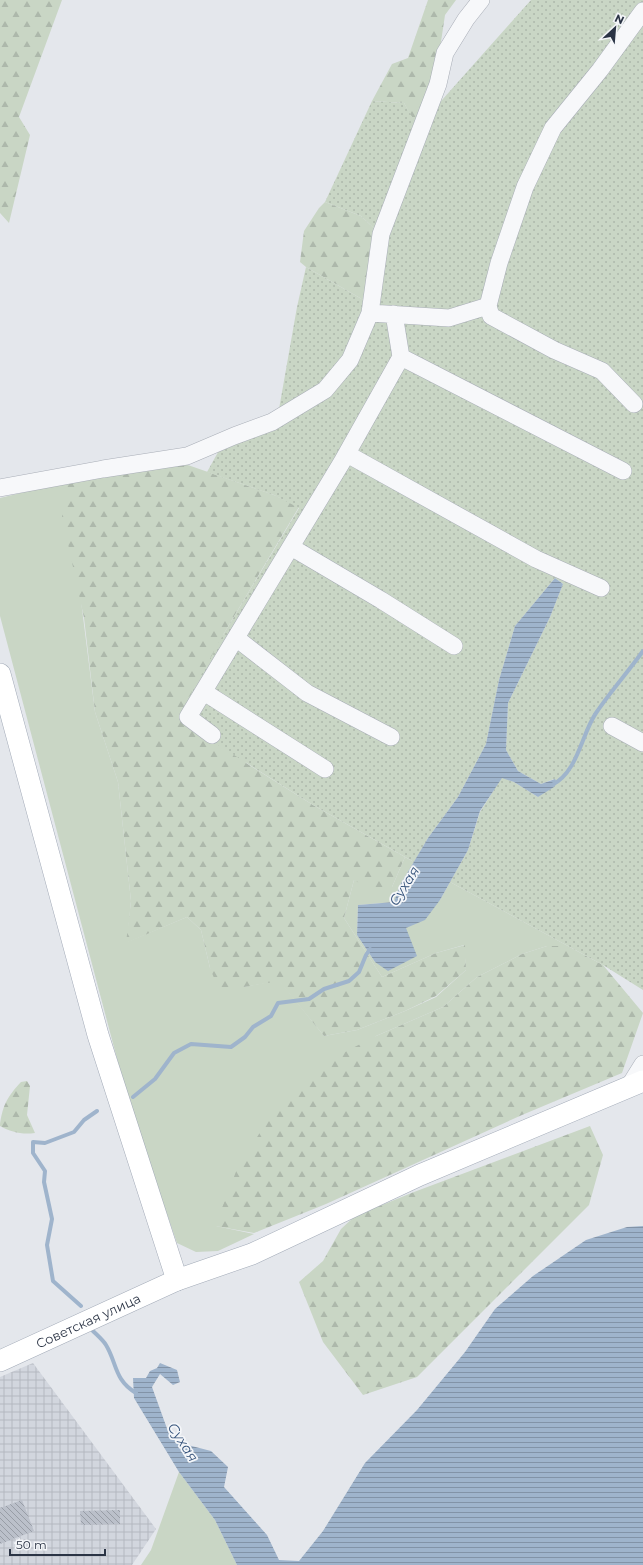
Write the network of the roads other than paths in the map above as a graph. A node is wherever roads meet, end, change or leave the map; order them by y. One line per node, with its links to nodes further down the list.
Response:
1 (481, 0): 4 (street)
2 (643, 11): 3 (street)
3 (488, 306): 5 (street); 7 (street)
4 (370, 313): 5 (street); 10 (street)
5 (394, 314): 6 (street)
6 (401, 357): 8 (street); 9 (street)
7 (634, 404)
8 (347, 454): 11 (street); 12 (street)
9 (623, 471)
10 (0, 488)
11 (291, 547): 13 (street); 14 (street)
12 (601, 588)
13 (236, 638): 16 (street); 19 (street)
14 (454, 646)
15 (0, 674): 24 (main road)
16 (204, 692): 18 (street); 21 (street)
17 (612, 726): 20 (street)
18 (212, 735)
19 (391, 737)
20 (643, 743)
21 (325, 769)
22 (643, 1064): 23 (street)
23 (636, 1085): 24 (main road, Советская улица)
24 (177, 1280): 25 (main road, Советская улица)
25 (0, 1361)

